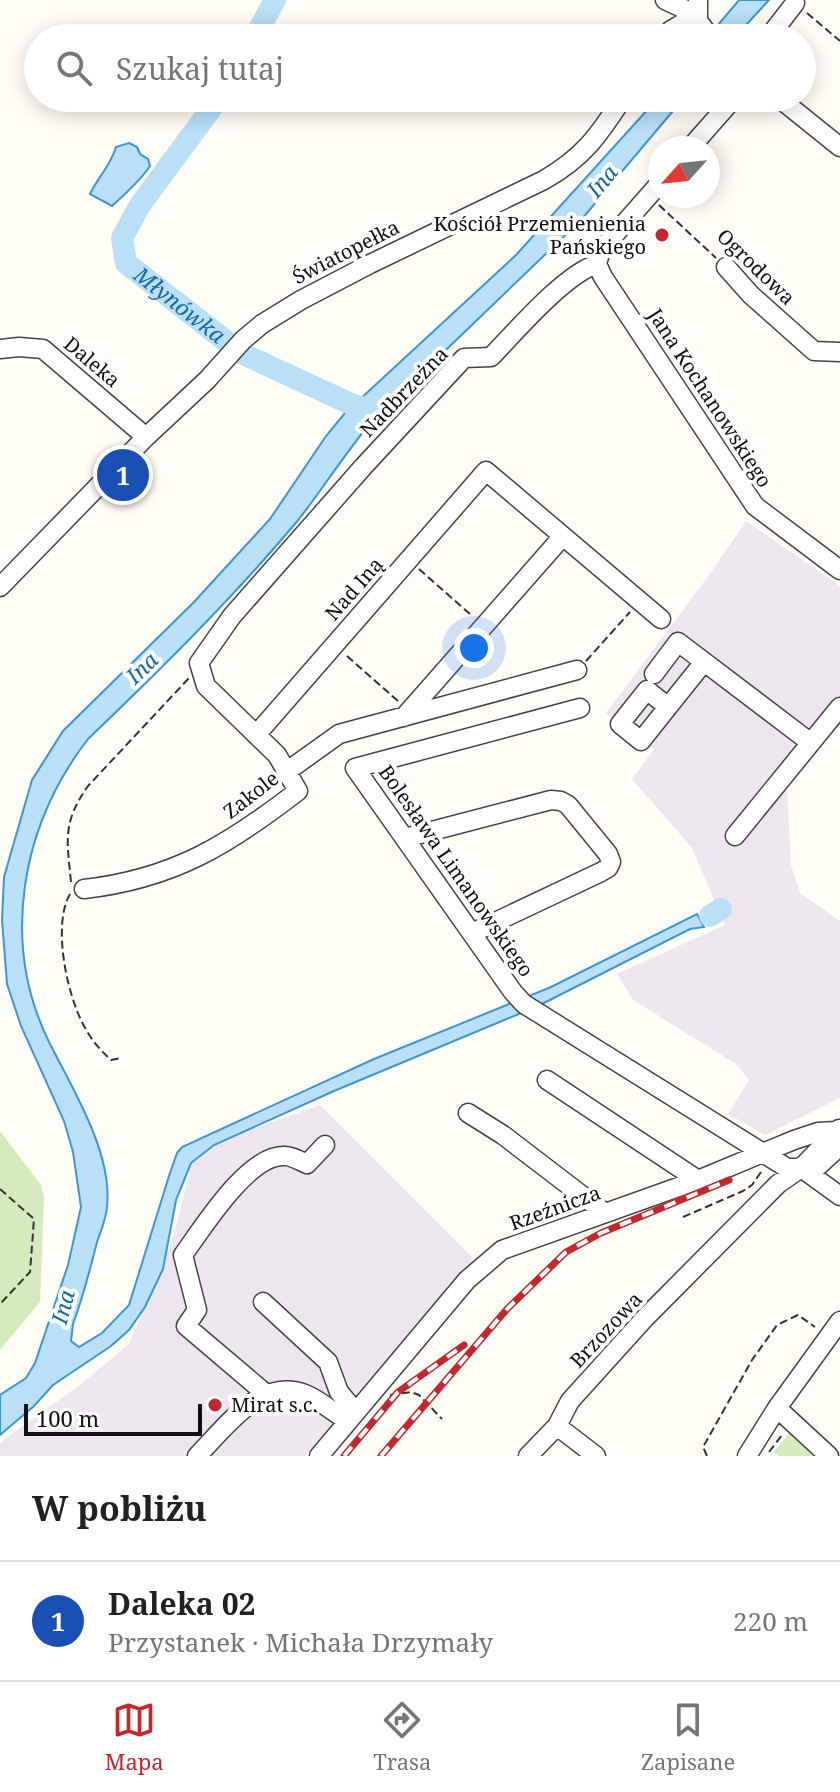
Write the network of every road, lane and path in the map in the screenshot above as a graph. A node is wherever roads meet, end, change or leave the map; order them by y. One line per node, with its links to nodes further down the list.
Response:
1 (665, 0): 3 (street)
2 (795, 3): 4 (street); 5 (path)
3 (702, 21)
4 (779, 24)
5 (840, 41)
6 (613, 112): 17 (street, Światopełka)
7 (722, 112): 9 (street)
8 (796, 112): 10 (street)
9 (701, 136)
10 (840, 147)
11 (648, 197): 13 (street, Nadbrzeżna)
12 (671, 208): 14 (path, Ogrodowa)
13 (597, 264): 20 (street, Jana Kochanowskiego); 27 (street, Nadbrzeżna)
14 (726, 267): 16 (street, Ogrodowa)
15 (0, 349): 17 (street, Daleka)
16 (840, 352)
17 (146, 437): 21 (street, Światopełka)
18 (563, 536): 19 (street, Nad Iną); 22 (street); 24 (street)
19 (408, 560): 24 (path); 25 (street, Nad Iną)
20 (840, 570)
21 (0, 587)
22 (639, 601): 23 (street); 28 (path)
23 (661, 619)
24 (484, 626): 33 (street)
25 (335, 645): 33 (path); 34 (street, Nad Iną)
26 (704, 662): 29 (street); 30 (street); 35 (street)
27 (199, 663): 34 (street, Zakole); 39 (path)
28 (577, 670): 33 (street)
29 (654, 674)
30 (668, 707)
31 (840, 707): 35 (street)
32 (580, 708): 38 (street, Bolesława Limanowskiego)
33 (406, 714): 36 (street)
34 (256, 735): 36 (street, Zakole)
35 (811, 743): 37 (street)
36 (286, 772): 39 (street, Zakole)
37 (735, 836)
38 (405, 838): 40 (street, Bolesława Limanowskiego); 40 (street)
39 (78, 890): 41 (path)
40 (472, 933): 46 (street, Bolesława Limanowskiego)
41 (121, 1058)
42 (547, 1080): 48 (street)
43 (468, 1113): 51 (street)
44 (839, 1135): 46 (street, Rzeźnicza); 47 (street, Brzozowa)
45 (325, 1145): 58 (street)
46 (767, 1158): 47 (street, Bolesława Limanowskiego); 48 (street, Rzeźnicza); 52 (path)
47 (805, 1171): 50 (street, Bolesława Limanowskiego); 63 (street, Brzozowa)
48 (698, 1180): 51 (street, Rzeźnicza)
49 (0, 1189): 54 (path)
50 (840, 1196)
51 (605, 1213): 57 (street, Rzeźnicza)
52 (683, 1217)
53 (263, 1302): 60 (street)
54 (0, 1305)
55 (840, 1321): 59 (street)
56 (821, 1334): 68 (path)
57 (377, 1387): 60 (street, Rzeźnicza); 61 (path)
58 (265, 1393): 60 (street); 64 (street)
59 (777, 1408): 62 (street); 69 (street)
60 (352, 1417): 65 (street, Rzeźnicza)
61 (442, 1419)
62 (792, 1421): 70 (path); 71 (street)
63 (557, 1426): 66 (street, Brzozowa); 67 (street)
64 (197, 1456)
65 (319, 1456)
66 (528, 1456)
67 (596, 1456)
68 (707, 1456)
69 (747, 1456)
70 (765, 1456)
71 (829, 1456)

